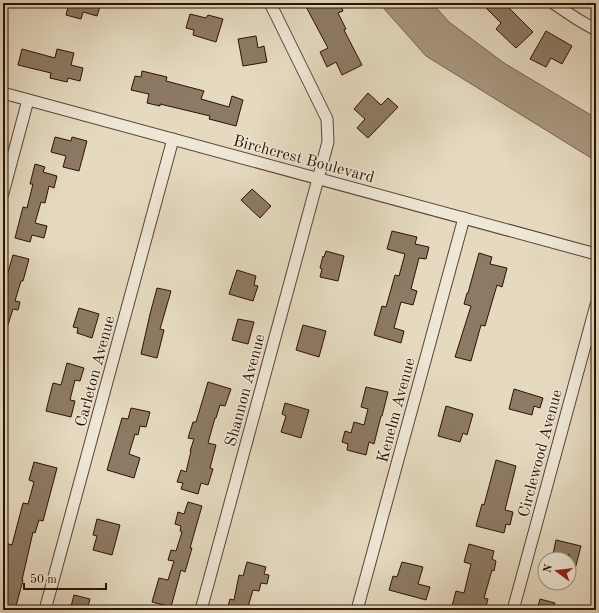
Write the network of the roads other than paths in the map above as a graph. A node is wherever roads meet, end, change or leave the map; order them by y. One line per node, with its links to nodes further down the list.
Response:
1 (552, 3): 3 (street)
2 (268, 4): 7 (street, Shannon Avenue)
3 (596, 30)
4 (3, 93): 5 (street, Birchcrest Boulevard)
5 (28, 100): 6 (street, Birchcrest Boulevard); 8 (street)
6 (174, 140): 7 (street, Birchcrest Boulevard); 12 (street, Carleton Avenue)
7 (319, 179): 9 (street, Birchcrest Boulevard); 13 (street, Shannon Avenue)
8 (3, 193)
9 (464, 218): 10 (street, Birchcrest Boulevard); 14 (street, Kenelm Avenue)
10 (596, 254)
11 (596, 305): 15 (street, Circlewood Avenue)
12 (45, 610)
13 (201, 610)
14 (357, 610)
15 (513, 610)

